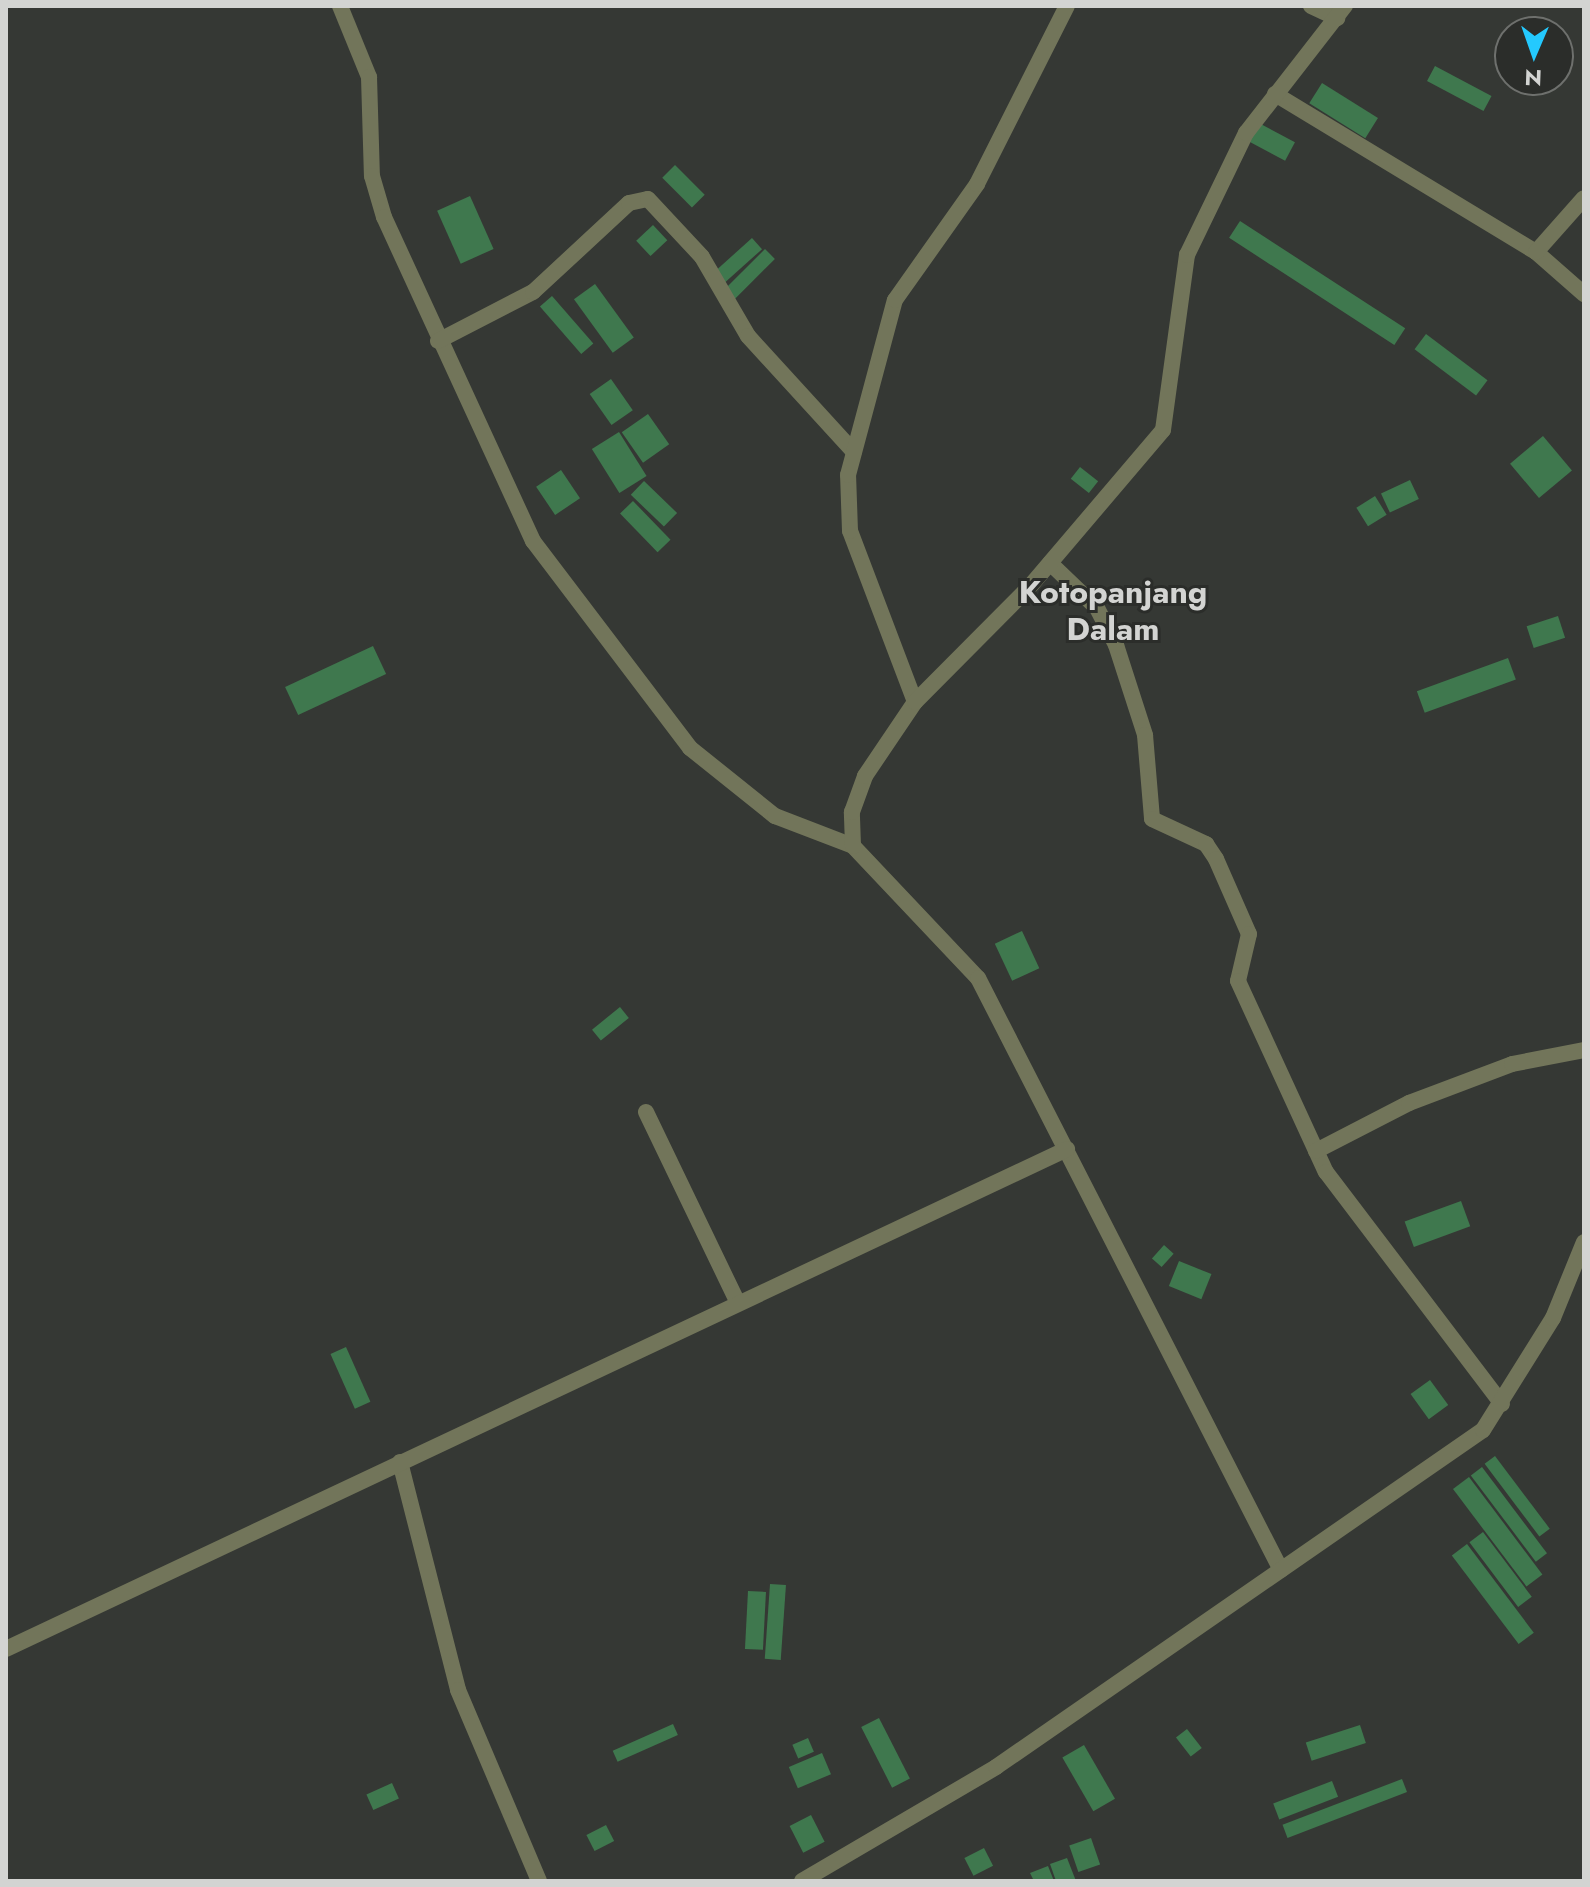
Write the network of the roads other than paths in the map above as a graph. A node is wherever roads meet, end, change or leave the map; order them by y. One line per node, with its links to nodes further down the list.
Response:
1 (340, 6): 9 (street)
2 (1067, 6): 10 (street)
3 (1311, 6): 4 (street)
4 (1341, 12): 5 (street)
5 (1275, 94): 7 (street); 11 (street)
6 (1584, 198): 7 (street)
7 (1536, 252): 8 (street)
8 (1584, 294)
9 (438, 341): 10 (street); 13 (street)
10 (854, 452): 12 (street)
11 (1050, 563): 12 (street); 17 (street)
12 (915, 702): 13 (street)
13 (853, 846): 16 (street)
14 (1584, 1050): 17 (street)
15 (646, 1112): 19 (street)
16 (1067, 1149): 19 (street); 22 (street)
17 (1316, 1151): 20 (street)
18 (1584, 1242): 20 (street)
19 (738, 1303): 21 (street)
20 (1502, 1404): 22 (street)
21 (400, 1462): 23 (street); 24 (street)
22 (1281, 1570): 25 (street)
23 (6, 1649)
24 (539, 1881)
25 (802, 1881)

